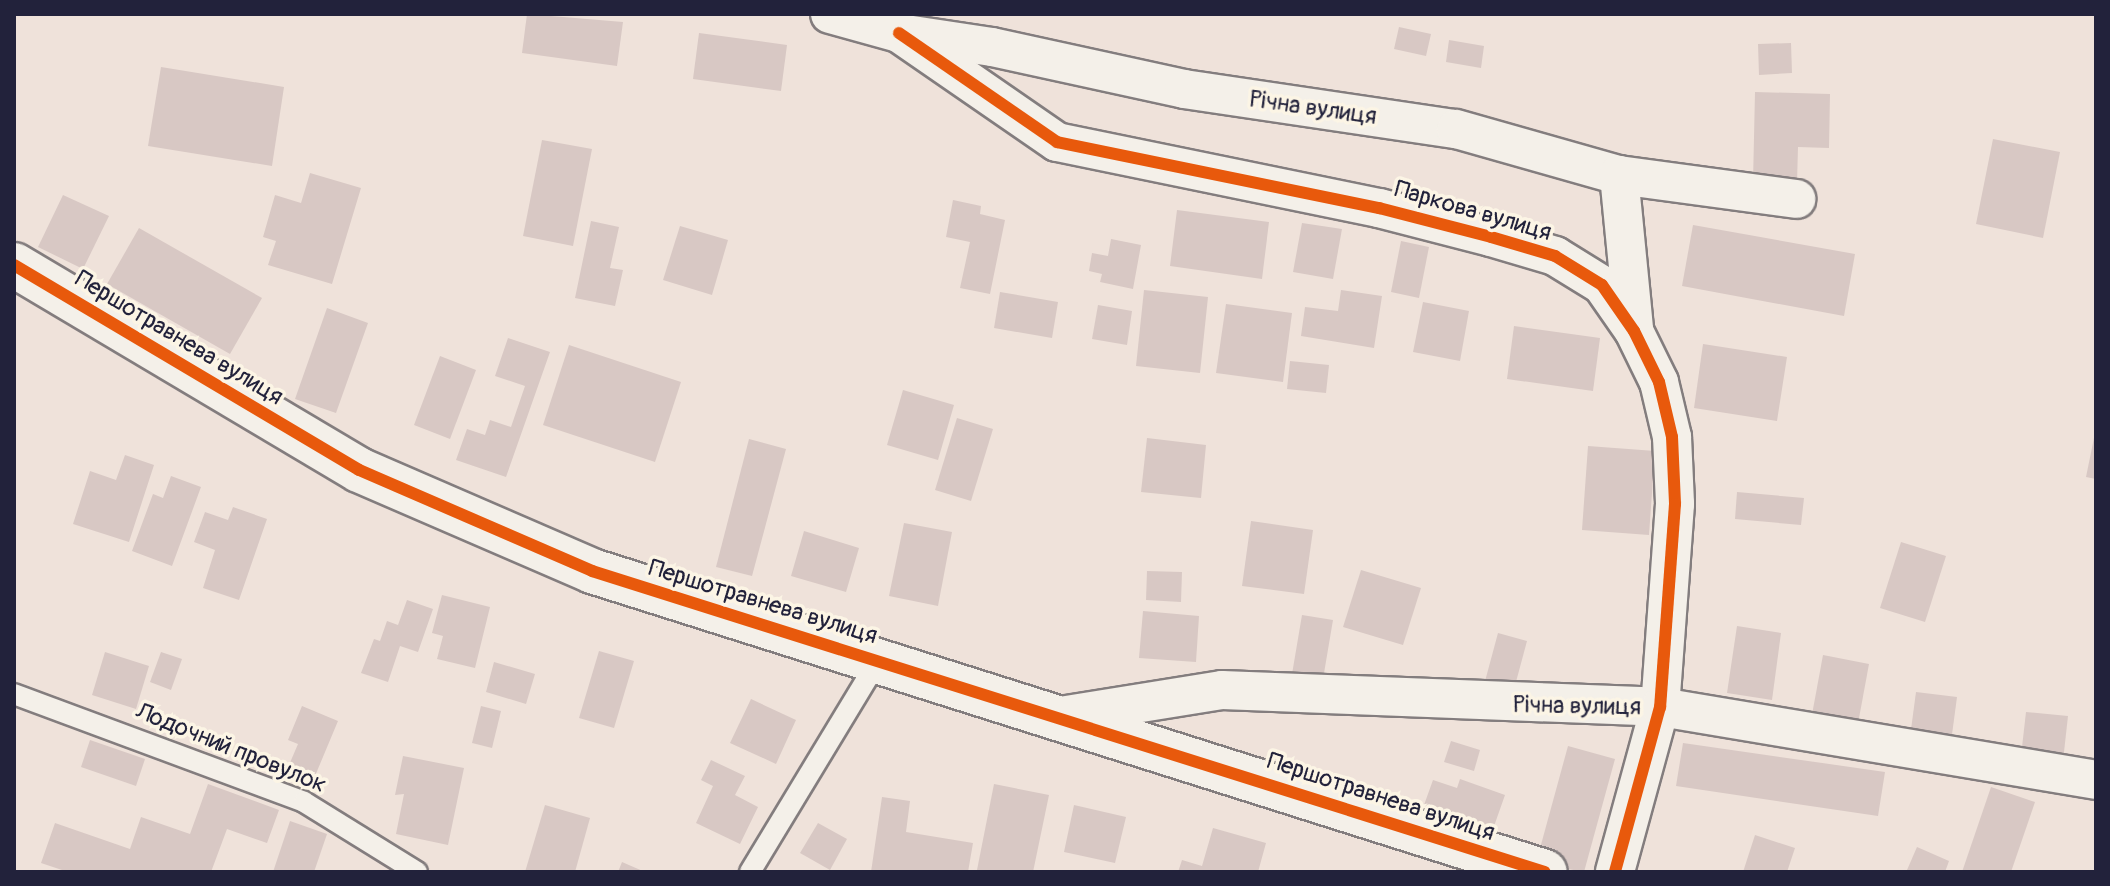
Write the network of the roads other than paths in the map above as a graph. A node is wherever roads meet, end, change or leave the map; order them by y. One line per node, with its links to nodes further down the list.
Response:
1 (830, 14): 2 (street, Річна вулиця)
2 (899, 33): 3 (street, Річна вулиця); 6 (street, Паркова вулиця)
3 (1619, 175): 4 (street, Річна вулиця); 6 (street)
4 (1796, 199)
5 (14, 265): 7 (street, Першотравнева вулиця)
6 (1634, 331): 9 (street, Паркова вулиця)
7 (878, 661): 10 (street, Першотравнева вулиця); 13 (lane)
8 (14, 694): 12 (lane, Лодочний провулок)
9 (1660, 707): 10 (street, Річна вулиця); 11 (street, Річна вулиця); 15 (street, Паркова вулиця)
10 (1054, 717): 14 (street, Першотравнева вулиця)
11 (2096, 780)
12 (417, 872)
13 (750, 872)
14 (1545, 872)
15 (1615, 872)

